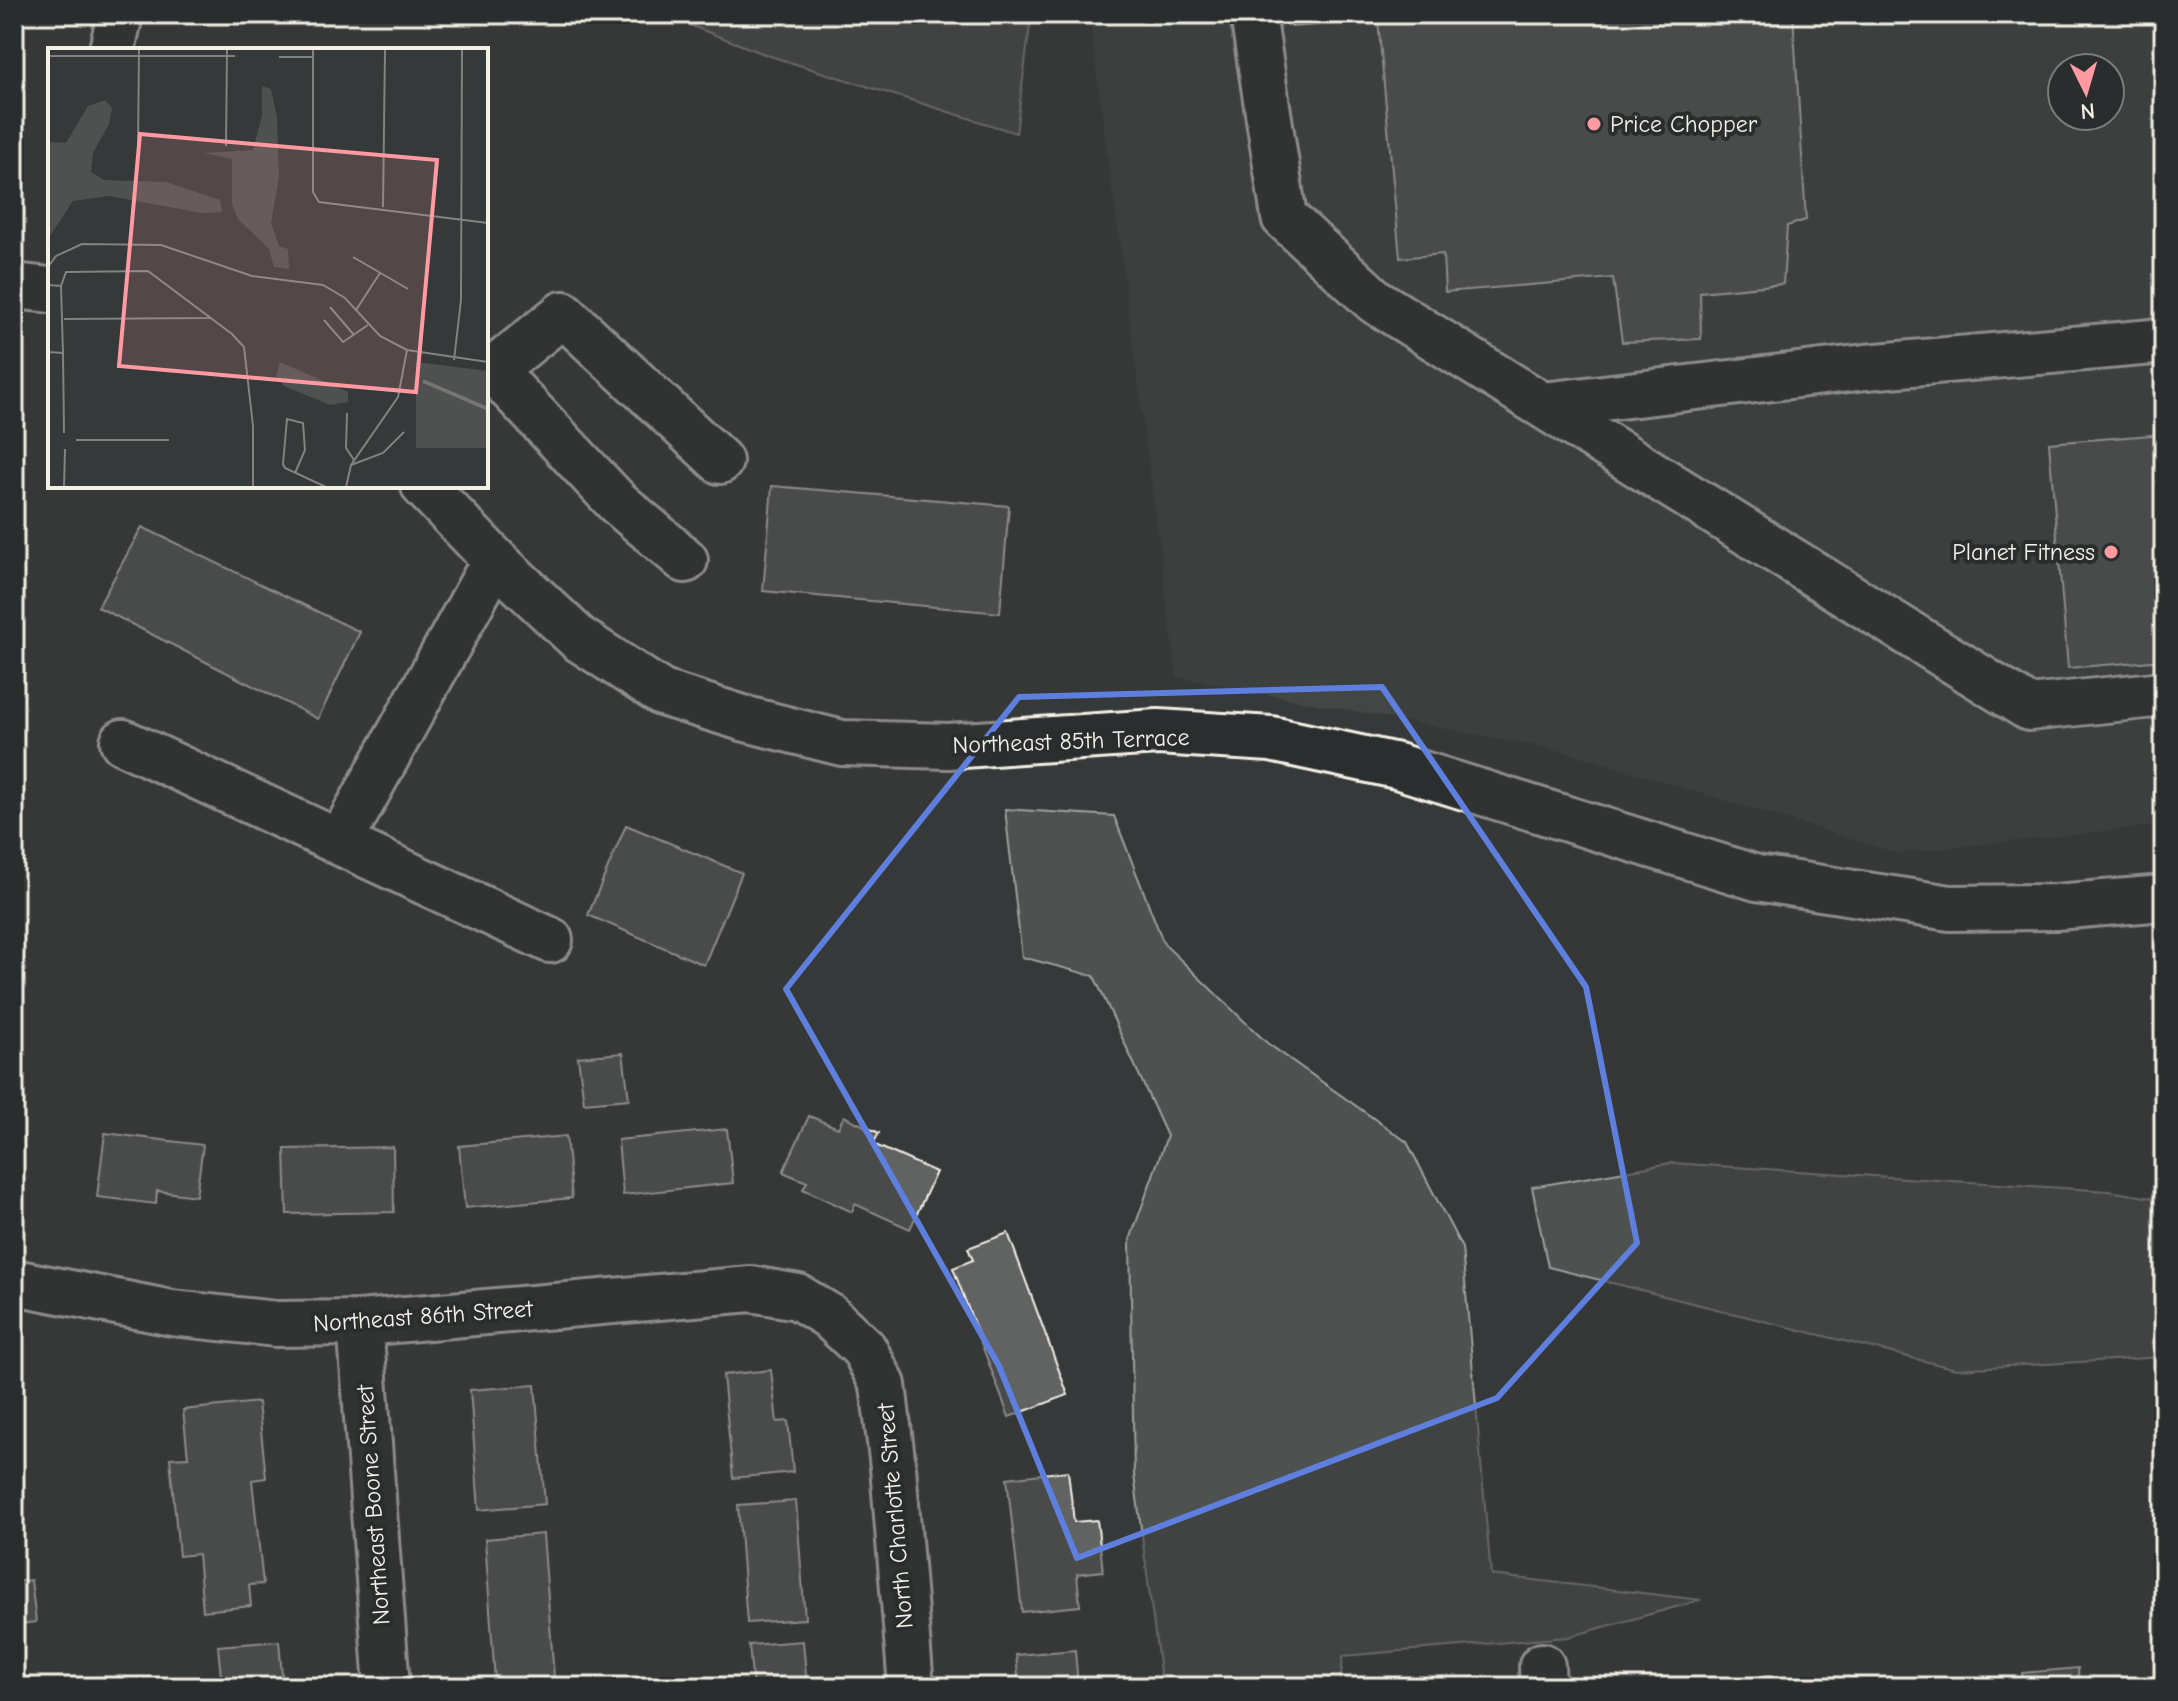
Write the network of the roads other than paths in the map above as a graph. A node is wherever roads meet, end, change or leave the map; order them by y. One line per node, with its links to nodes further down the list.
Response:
1 (120, 14): 3 (street)
2 (1253, 14): 8 (street)
3 (112, 48)
4 (14, 286): 5 (street)
5 (48, 290)
6 (2164, 341): 8 (street)
7 (490, 373): 9 (street); 12 (street)
8 (1543, 405): 13 (street)
9 (720, 461)
10 (426, 488): 11 (street, Northeast 85th Terrace)
11 (495, 560): 15 (street); 16 (street, Northeast 85th Terrace)
12 (685, 560)
13 (2164, 694)
14 (123, 742): 15 (street)
15 (340, 842): 17 (street)
16 (2164, 898)
17 (550, 940)
18 (14, 1282): 20 (street, Northeast 86th Street)
19 (829, 1316): 20 (street, Northeast 86th Street); 22 (street, North Charlotte Street)
20 (360, 1323): 21 (street, Northeast Boone Street)
21 (387, 1687)
22 (911, 1687)

